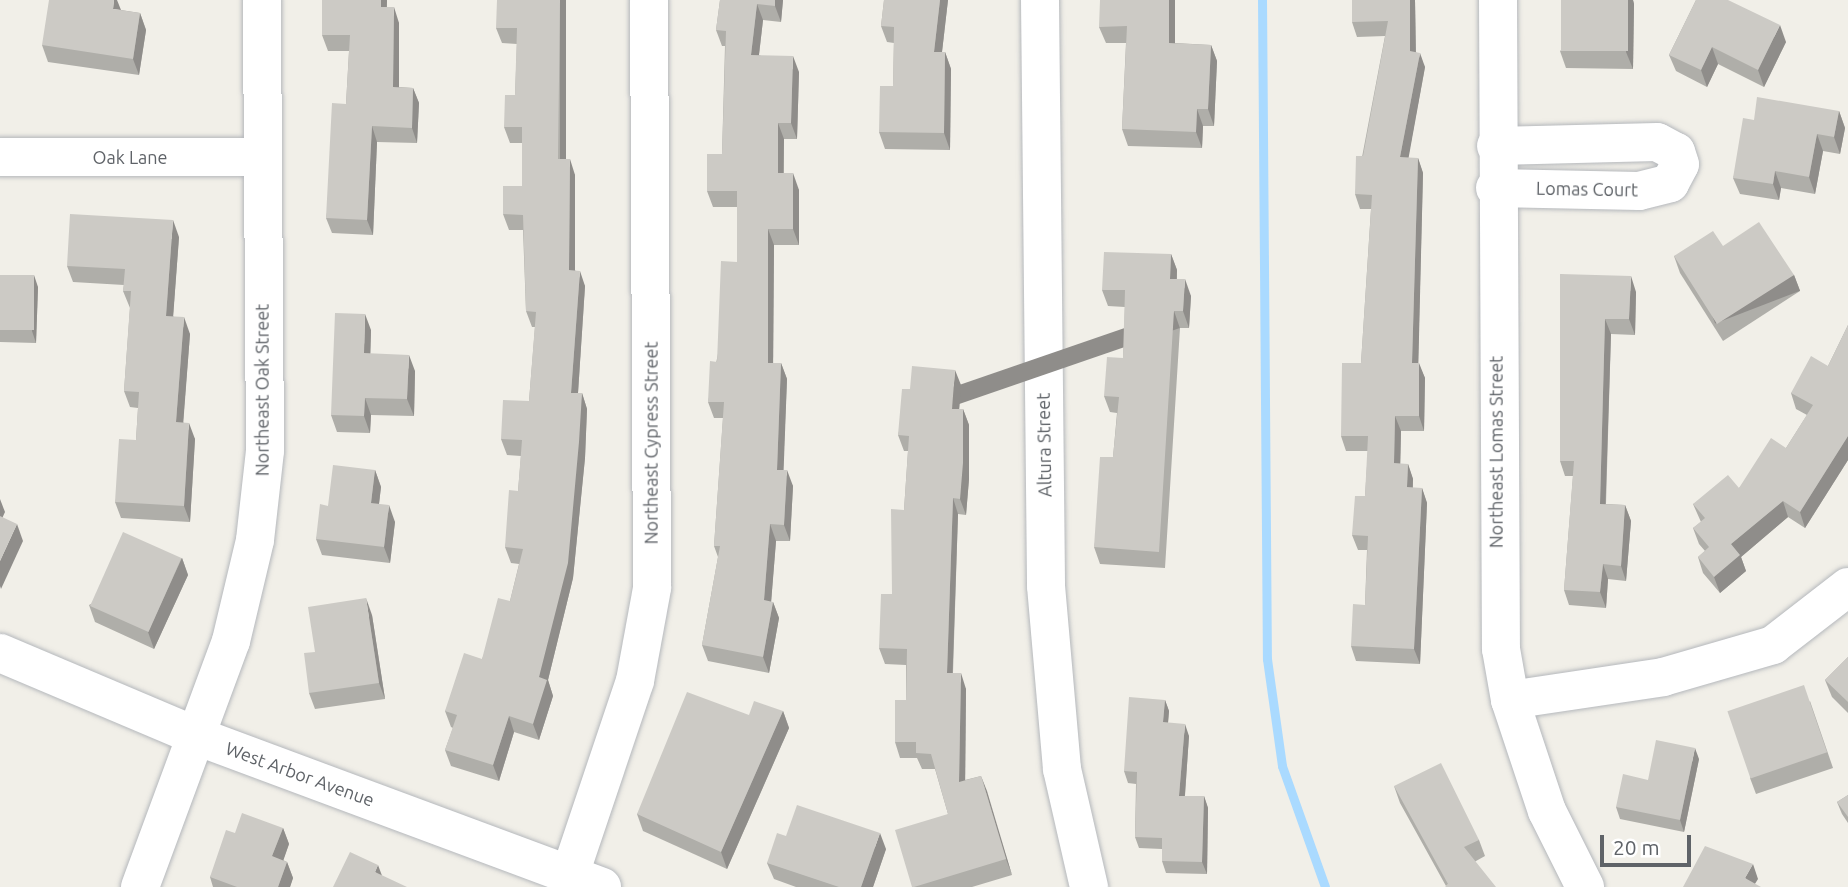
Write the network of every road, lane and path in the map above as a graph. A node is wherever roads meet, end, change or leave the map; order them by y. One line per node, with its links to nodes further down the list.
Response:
1 (262, 0): 7 (street, Northeast Oak Street)
2 (649, 0): 13 (street, Northeast Cypress Street)
3 (1040, 0): 15 (street, Altura Street)
4 (1498, 0): 5 (street, Northeast Lomas Street)
5 (1496, 146): 8 (street, Northeast Lomas Street); 8 (street, Lomas Court)
6 (0, 157): 7 (street, Oak Lane)
7 (260, 157): 12 (street, Northeast Oak Street)
8 (1495, 188): 11 (street, Northeast Lomas Street)
9 (1848, 587): 11 (street)
10 (0, 653): 12 (street, West Arbor Avenue)
11 (1510, 700): 16 (street, Northeast Lomas Street)
12 (199, 737): 13 (street, West Arbor Avenue); 14 (street, Northeast Oak Street)
13 (586, 881)
14 (140, 887)
15 (1089, 887)
16 (1586, 887)

